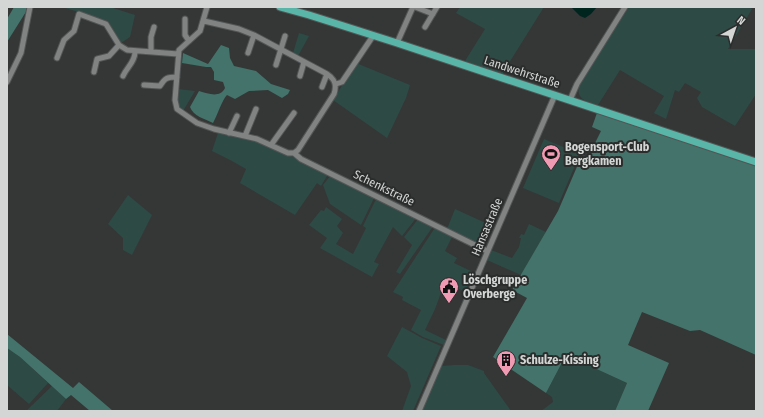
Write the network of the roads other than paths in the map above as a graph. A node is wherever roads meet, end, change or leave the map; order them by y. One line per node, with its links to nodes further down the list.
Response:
1 (30, 7): 31 (street)
2 (207, 7): 9 (street)
3 (280, 7): 14 (main road, Landwehrstraße)
4 (414, 7): 7 (street); 16 (street)
5 (437, 7): 7 (street)
6 (625, 7): 36 (street)
7 (432, 14): 11 (street)
8 (185, 19): 15 (street)
9 (204, 21): 12 (street); 15 (street)
10 (154, 27): 20 (street)
11 (424, 27)
12 (254, 34): 18 (street); 21 (street)
13 (285, 36): 18 (street)
14 (373, 36): 16 (main road, Landwehrstraße); 32 (street)
15 (189, 41): 22 (street)
16 (397, 43): 35 (main road, Landwehrstraße)
17 (119, 45): 19 (street); 23 (street); 26 (street)
18 (281, 49): 24 (street); 25 (street)
19 (135, 52): 20 (street); 28 (street)
20 (151, 52): 22 (street)
21 (248, 53)
22 (178, 54): 30 (street)
23 (57, 58)
24 (304, 62): 27 (street); 29 (street)
25 (276, 65)
26 (94, 72)
27 (327, 74): 32 (street); 34 (street)
28 (123, 76)
29 (300, 76)
30 (177, 77): 33 (street); 40 (street, Schenkstraße)
31 (7, 82)
32 (336, 84): 43 (street)
33 (144, 85)
34 (322, 87)
35 (555, 95): 36 (main road, Landwehrstraße); 45 (street, Hansastraße)
36 (570, 100): 44 (main road, Landwehrstraße)
37 (256, 109): 41 (street)
38 (294, 113): 42 (street)
39 (236, 116): 40 (street)
40 (229, 133): 41 (street, Schenkstraße)
41 (245, 136): 42 (street, Schenkstraße)
42 (272, 145): 43 (street, Schenkstraße)
43 (294, 153): 45 (street, Schenkstraße)
44 (756, 162)
45 (487, 251): 46 (street, Hansastraße)
46 (419, 411)

